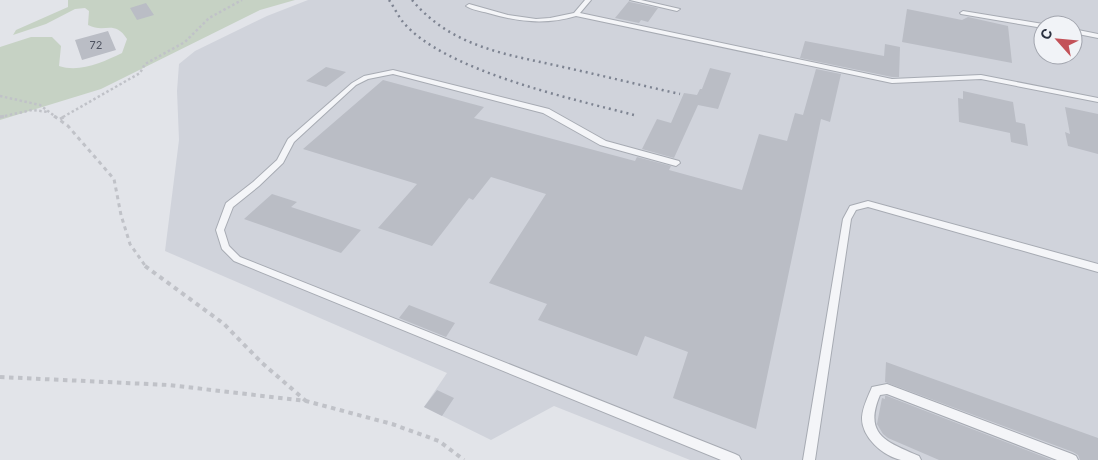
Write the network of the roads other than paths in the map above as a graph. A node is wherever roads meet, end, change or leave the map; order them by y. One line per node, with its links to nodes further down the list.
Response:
1 (588, 0): 6 (lane)
2 (633, 0): 4 (lane)
3 (469, 6): 6 (lane)
4 (677, 9)
5 (963, 13): 7 (lane)
6 (576, 14): 10 (lane)
7 (1033, 24)
8 (1083, 33): 9 (lane)
9 (1098, 36)
10 (1098, 100)
11 (676, 163): 13 (lane)
12 (1098, 268): 14 (lane)
13 (735, 460)
14 (809, 460)
15 (915, 460): 16 (lane)
16 (1072, 460)

